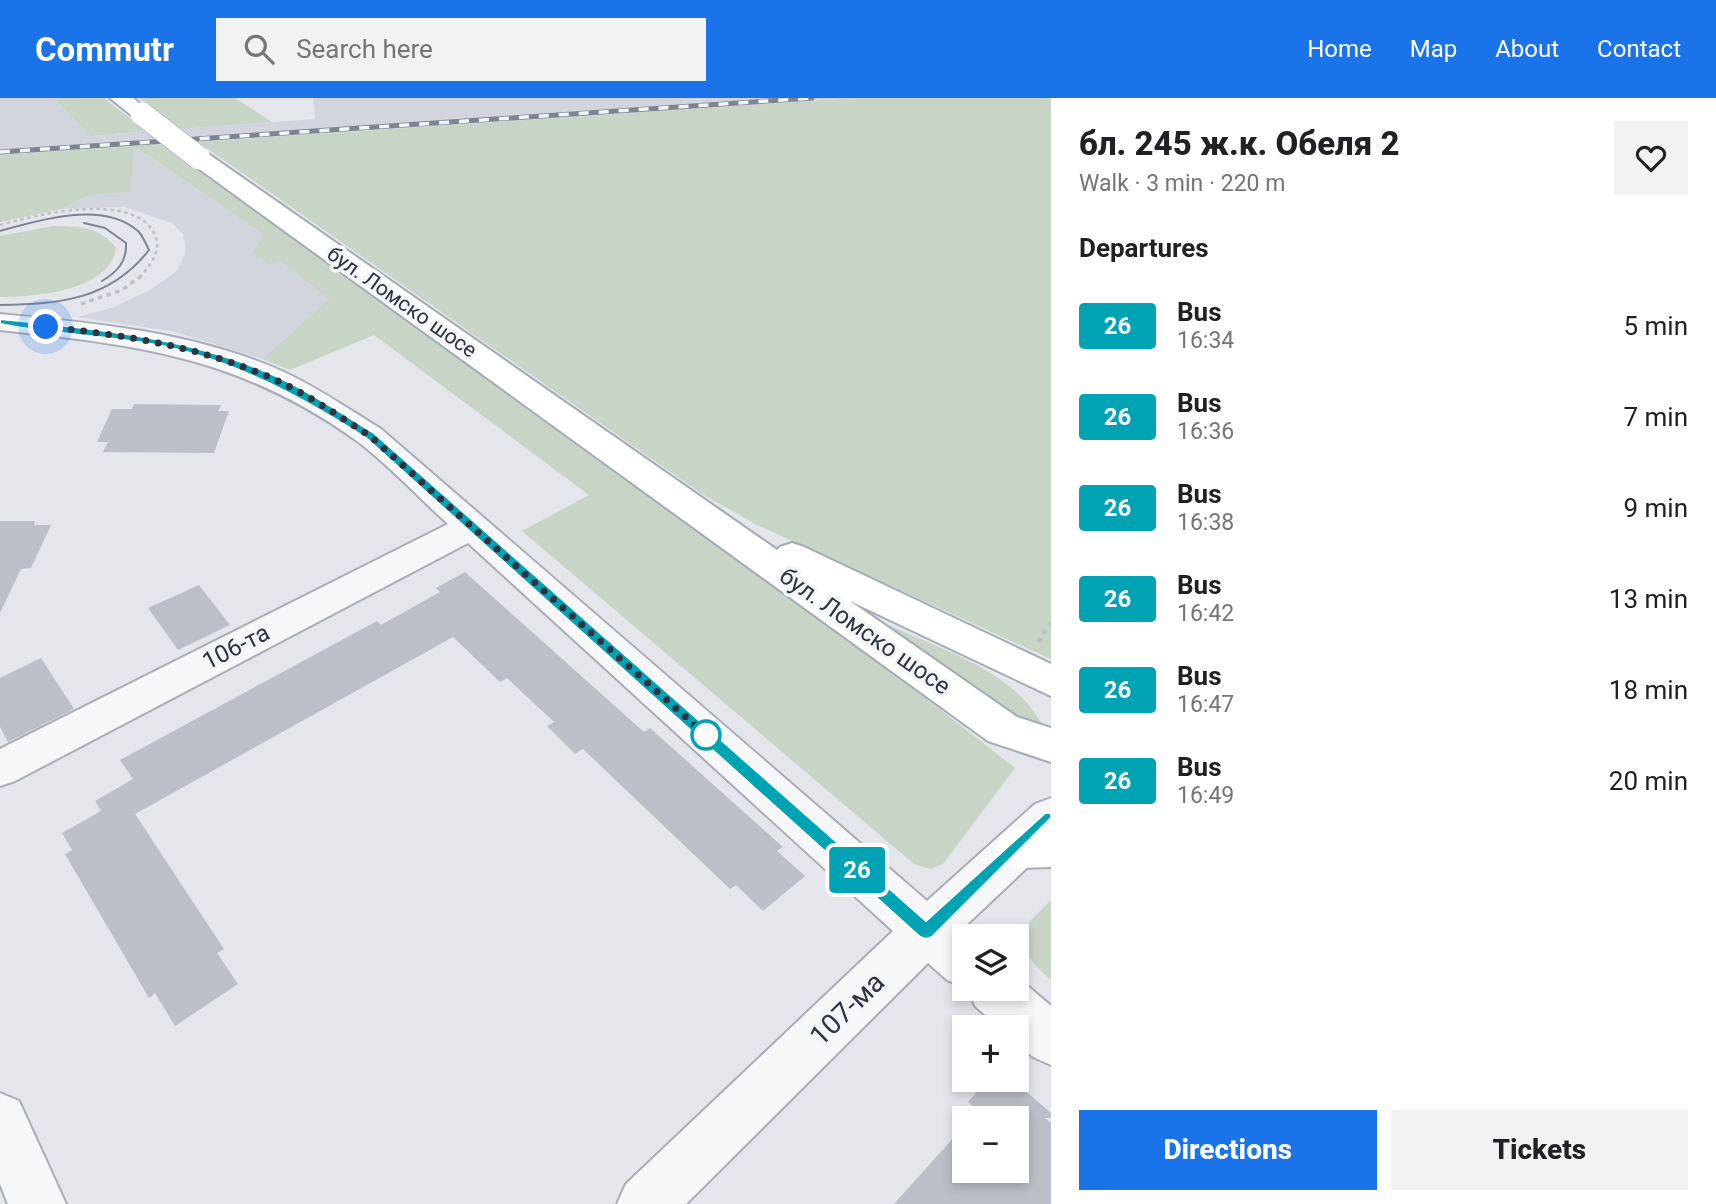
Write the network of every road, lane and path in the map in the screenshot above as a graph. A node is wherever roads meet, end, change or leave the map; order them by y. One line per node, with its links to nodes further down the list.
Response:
1 (120, 98): 5 (main road, бул. Ломско шосе, bridge)
2 (0, 225): 3 (path)
3 (75, 306)
4 (0, 322): 6 (street)
5 (686, 504): 7 (main road, бул. Ломско шосе); 8 (main road, бул. Ломско шосе)
6 (472, 526): 9 (street, 106-та); 12 (street)
7 (1051, 681)
8 (1051, 745)
9 (0, 769)
10 (1051, 817): 11 (street, 107-ма)
11 (1035, 847): 12 (street, 107-ма)
12 (926, 932): 13 (street); 18 (street, 107-ма)
13 (952, 954)
14 (1007, 1001): 15 (street)
15 (1051, 1039)
16 (0, 1120): 17 (street)
17 (37, 1204)
18 (646, 1204)

